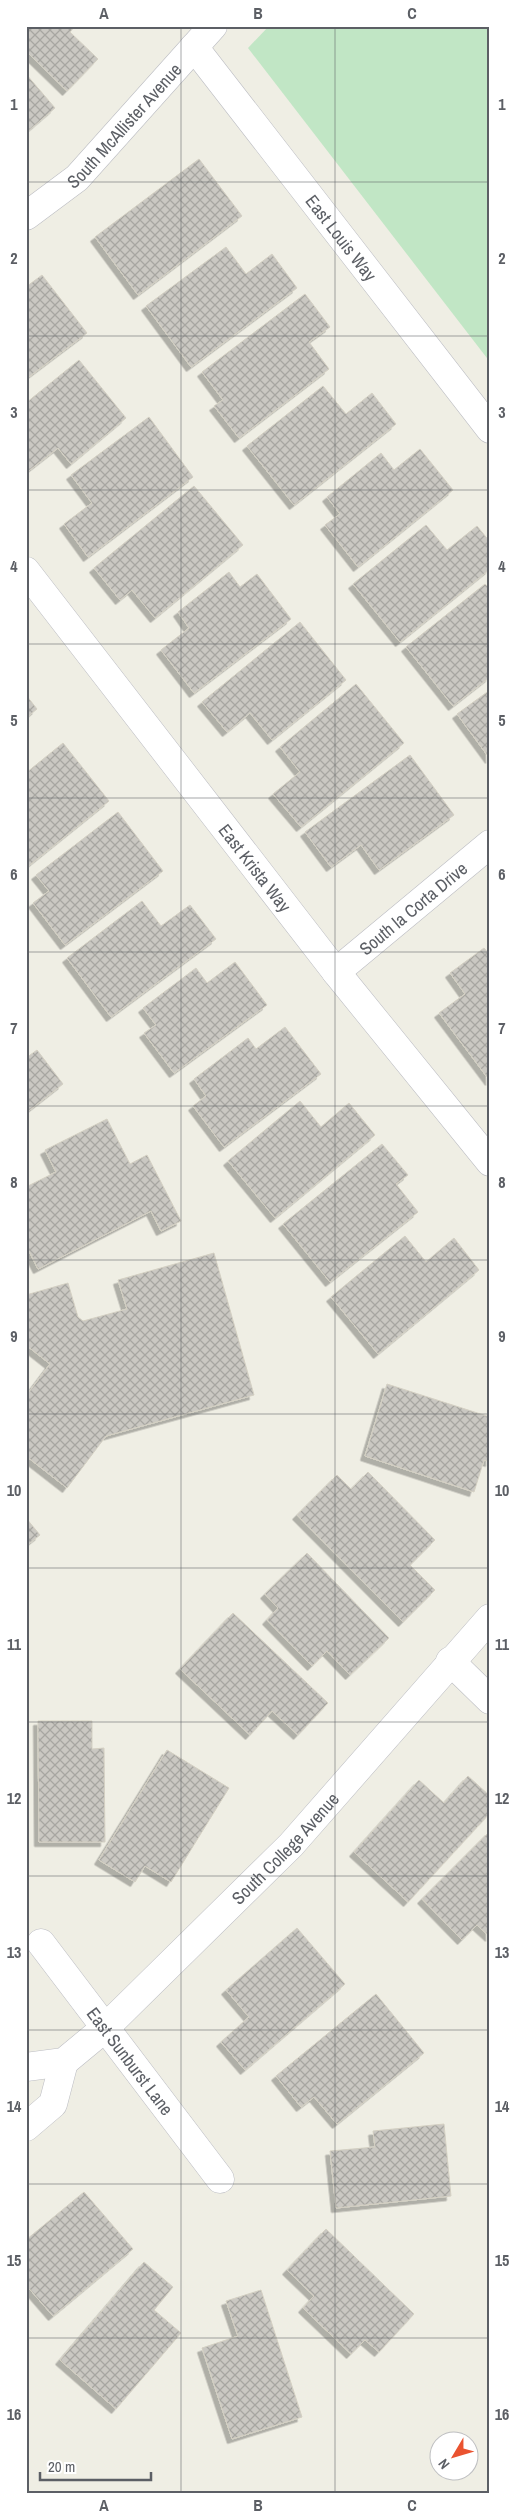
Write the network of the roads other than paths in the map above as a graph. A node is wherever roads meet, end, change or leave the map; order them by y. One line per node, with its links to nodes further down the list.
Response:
1 (213, 26): 2 (street, South McAllister Avenue)
2 (194, 47): 3 (street, South McAllister Avenue); 4 (street, East Louis Way)
3 (26, 216)
4 (490, 429)
5 (26, 571): 7 (street, East Krista Way)
6 (490, 844): 7 (street, South la Corta Drive)
7 (336, 972): 8 (street, East Krista Way)
8 (490, 1162)
9 (490, 1618): 10 (street, South College Avenue)
10 (450, 1662): 11 (street); 13 (street, South College Avenue)
11 (490, 1700)
12 (41, 1943): 13 (street, East Sunburst Lane)
13 (105, 2028): 14 (street, South College Avenue); 17 (street, East Sunburst Lane)
14 (64, 2062): 15 (street); 16 (street)
15 (26, 2067)
16 (26, 2127)
17 (220, 2179)

